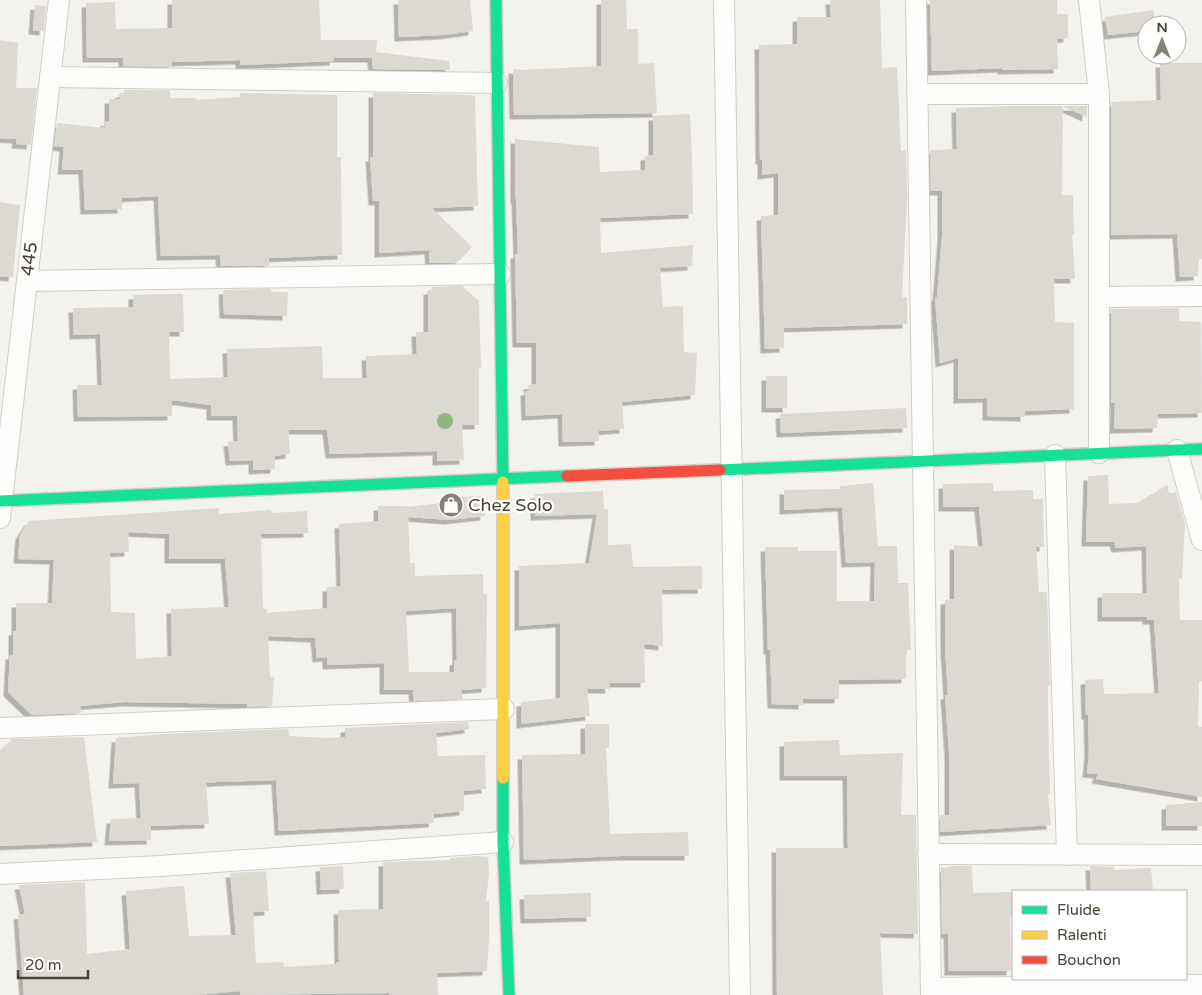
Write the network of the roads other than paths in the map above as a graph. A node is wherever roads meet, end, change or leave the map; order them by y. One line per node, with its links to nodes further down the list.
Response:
1 (59, 0): 6 (street, 445)
2 (496, 0): 7 (street)
3 (724, 0): 19 (street)
4 (916, 0): 8 (street)
5 (1089, 0): 9 (street)
6 (50, 77): 7 (street); 11 (street, 445)
7 (497, 83): 10 (street)
8 (917, 94): 9 (street); 18 (street)
9 (1099, 94): 13 (street)
10 (500, 274): 11 (street); 20 (street)
11 (27, 281): 21 (street, 445)
12 (1202, 296): 13 (street)
13 (1099, 298): 16 (street)
14 (1202, 449): 15 (street)
15 (1177, 450): 16 (street); 22 (street)
16 (1099, 454): 17 (street)
17 (1055, 455): 18 (street); 27 (street)
18 (923, 461): 19 (street); 26 (street)
19 (732, 469): 20 (street); 33 (street)
20 (502, 479): 21 (street); 23 (street)
21 (1, 507)
22 (1202, 540)
23 (504, 709): 24 (street); 25 (street)
24 (0, 728)
25 (503, 842): 29 (street); 32 (street)
26 (928, 854): 27 (street); 31 (street)
27 (1067, 854): 28 (street)
28 (1202, 855)
29 (0, 874)
30 (1202, 985): 31 (street)
31 (931, 991)
32 (509, 995)
33 (740, 995)

